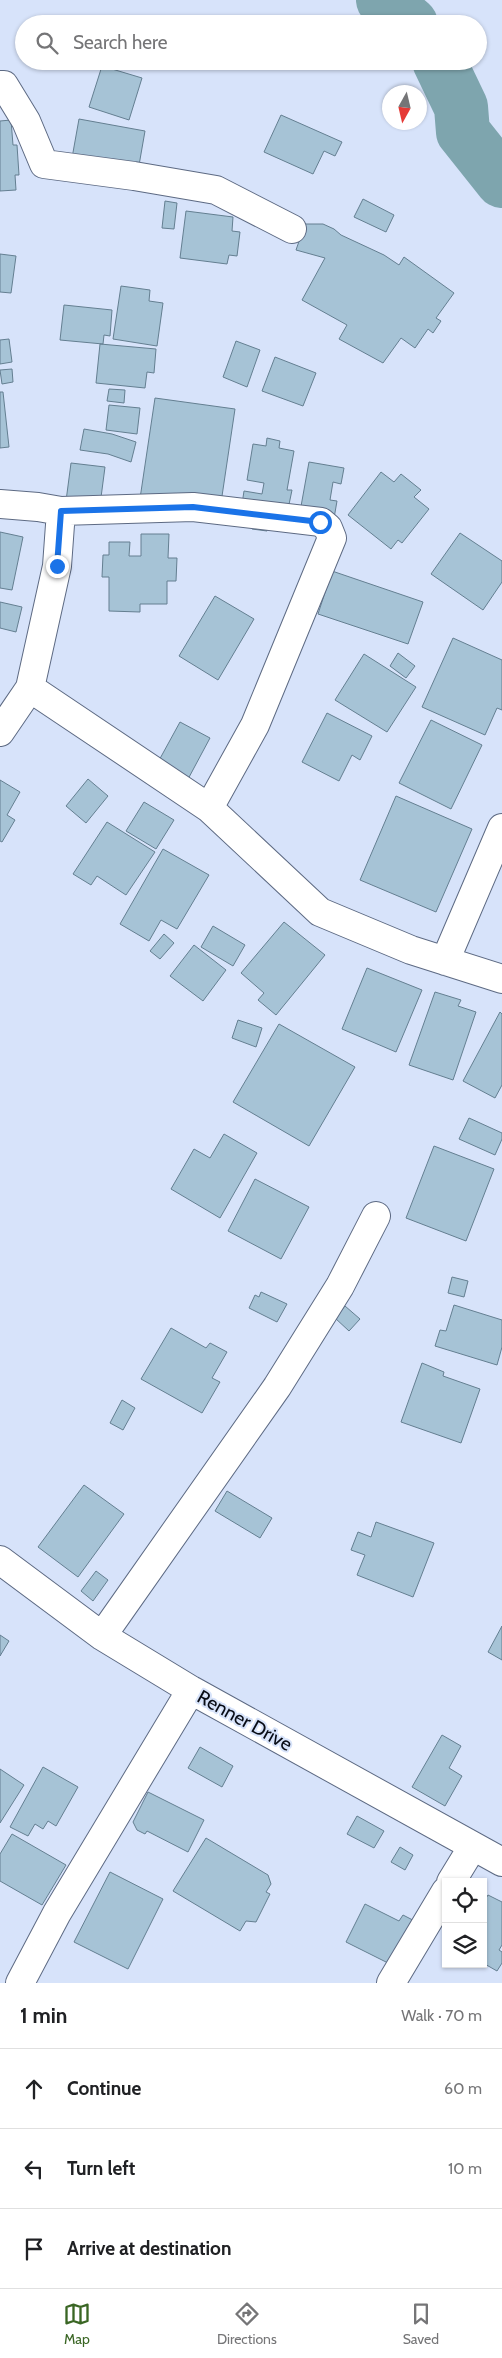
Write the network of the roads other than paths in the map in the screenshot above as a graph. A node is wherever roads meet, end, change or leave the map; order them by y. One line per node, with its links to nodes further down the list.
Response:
1 (0, 85): 2 (street)
2 (292, 228)
3 (0, 504): 4 (street)
4 (61, 511): 5 (street); 7 (street)
5 (30, 688): 6 (street); 7 (street)
6 (0, 732)
7 (209, 808): 9 (street)
8 (502, 828): 9 (street)
9 (445, 961): 10 (street)
10 (502, 978)
11 (376, 1216): 13 (street)
12 (0, 1560): 13 (street, Renner Drive)
13 (102, 1636): 14 (street, Renner Drive)
14 (191, 1690): 15 (street, Renner Drive); 19 (street)
15 (473, 1846): 16 (street, Renner Drive); 17 (street)
16 (502, 1862)
17 (453, 1878)
18 (442, 1898): 20 (street)
19 (20, 1983)
20 (391, 1983)

